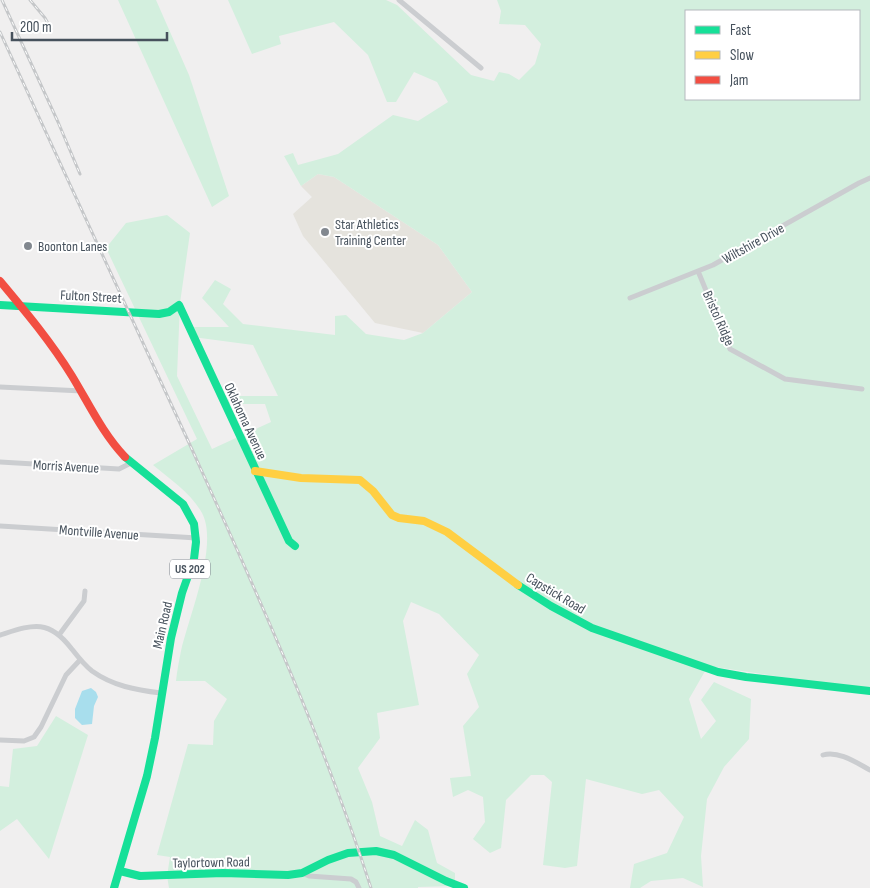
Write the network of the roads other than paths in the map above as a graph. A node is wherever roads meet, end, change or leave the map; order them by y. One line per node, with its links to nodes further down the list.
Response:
1 (399, 0): 2 (street)
2 (481, 68)
3 (870, 178): 4 (street, Wiltshire Drive)
4 (698, 271): 6 (street, Wiltshire Drive); 11 (street, Bristol Ridge)
5 (0, 281): 8 (street)
6 (630, 298)
7 (0, 305): 8 (street, Fulton Street)
8 (21, 306): 9 (street, Fulton Street); 12 (street)
9 (179, 306): 15 (street, Oklahoma Avenue)
10 (0, 388): 12 (street)
11 (862, 389)
12 (82, 392): 14 (street)
13 (0, 462): 14 (street, Morris Avenue)
14 (131, 463): 17 (street)
15 (255, 471): 18 (street, Oklahoma Avenue); 23 (street, Capstick Road)
16 (0, 526): 17 (street, Montville Avenue)
17 (197, 538): 24 (street, Main Road / US 202)
18 (294, 546)
19 (85, 591): 21 (street)
20 (0, 635): 21 (street)
21 (59, 635): 22 (street)
22 (80, 660): 24 (street); 25 (street)
23 (870, 692)
24 (161, 694): 28 (street, Main Road / US 202)
25 (0, 740)
26 (823, 755): 27 (street)
27 (870, 770)
28 (120, 871): 29 (street, Taylortown Road); 30 (street, Main Road / US 202)
29 (302, 873): 31 (street, Taylortown Road); 32 (street, Taylortown Road)
30 (114, 888)
31 (359, 888)
32 (464, 888)

